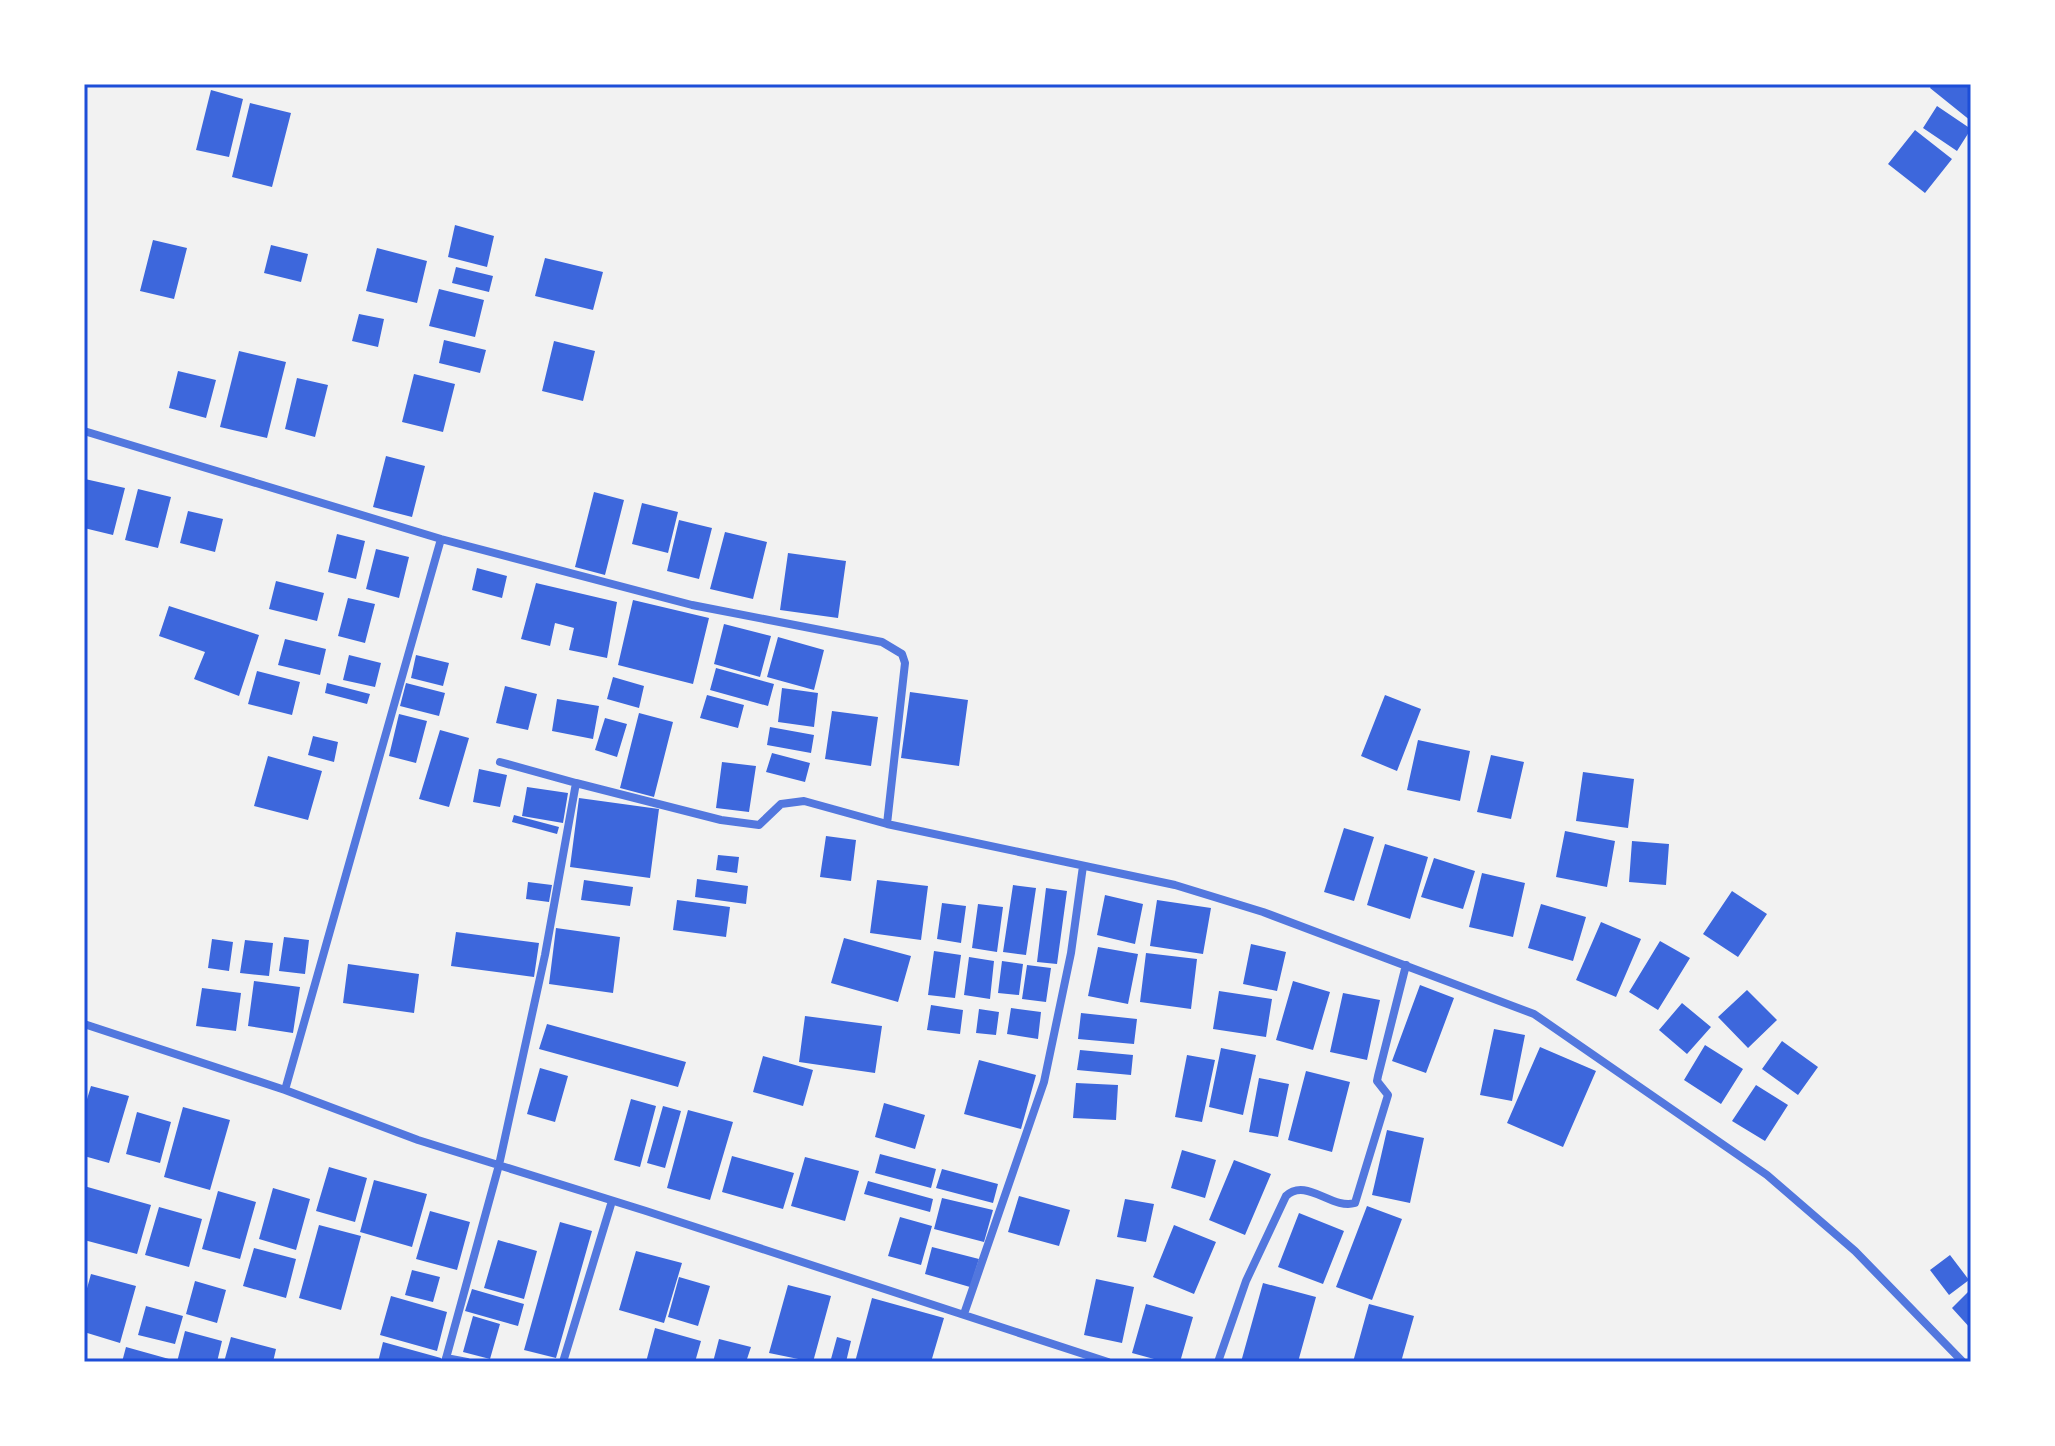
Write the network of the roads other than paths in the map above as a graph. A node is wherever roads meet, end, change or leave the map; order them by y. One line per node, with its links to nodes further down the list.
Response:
1 (84, 431): 2 (street)
2 (441, 539): 5 (street); 9 (street)
3 (500, 762): 4 (street)
4 (576, 783): 5 (street); 10 (street)
5 (887, 824): 6 (street)
6 (1083, 866): 7 (street); 12 (street)
7 (1406, 965): 17 (street); 18 (street)
8 (84, 1024): 9 (street)
9 (285, 1090): 10 (street)
10 (499, 1165): 11 (street); 13 (street)
11 (612, 1201): 12 (street); 15 (street)
12 (964, 1314): 16 (street)
13 (446, 1360): 14 (street)
14 (467, 1362)
15 (563, 1362)
16 (1108, 1362)
17 (1218, 1362)
18 (1963, 1362)

